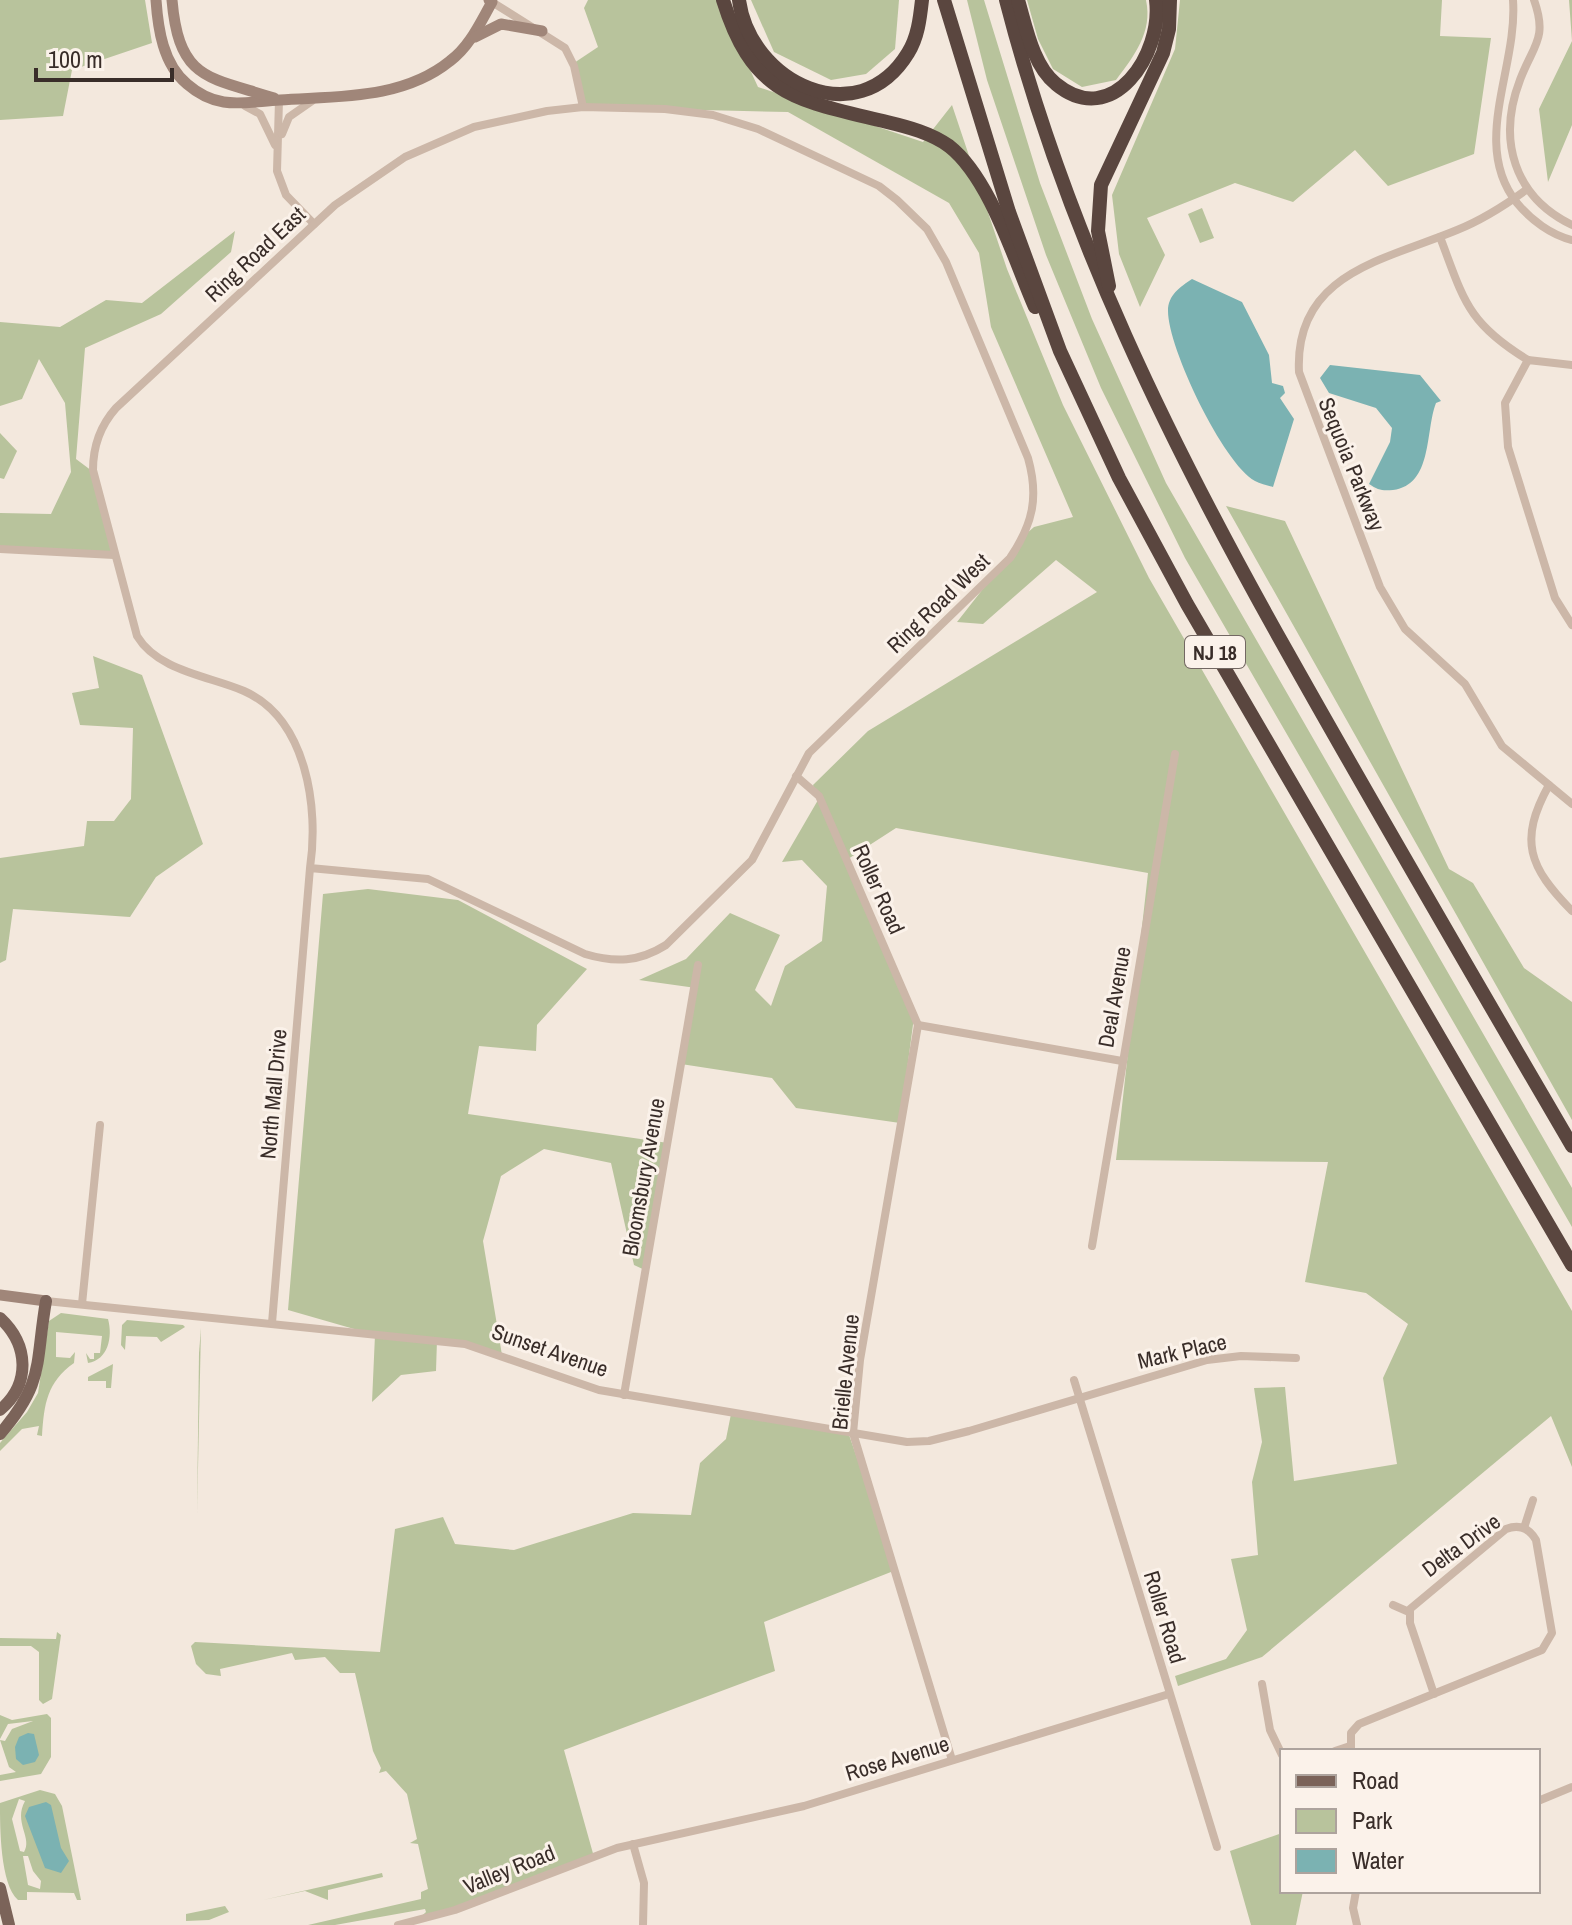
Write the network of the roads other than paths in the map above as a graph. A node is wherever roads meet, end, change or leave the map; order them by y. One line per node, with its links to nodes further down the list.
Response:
1 (156, 0): 18 (street)
2 (172, 0): 16 (street)
3 (723, 0): 28 (highway)
4 (739, 0): 5 (highway)
5 (922, 0)
6 (944, 0): 28 (highway, NJ 18)
7 (1006, 0): 27 (highway, NJ 18)
8 (1018, 0): 9 (highway)
9 (1156, 0)
10 (1170, 0): 27 (highway)
11 (1513, 0): 22 (street)
12 (1534, 0): 21 (street)
13 (491, 1): 14 (street); 15 (street)
14 (542, 31): 15 (street); 19 (street)
15 (472, 40): 17 (street)
16 (279, 100): 17 (street); 18 (street); 20 (street)
17 (312, 101): 20 (street)
18 (245, 106): 20 (street)
19 (583, 107): 23 (street, Ring Road East); 35 (street, Ring Road West)
20 (276, 150): 23 (street)
21 (1526, 190): 22 (street, Sequoia Parkway); 24 (street)
22 (1514, 199): 25 (street, Sequoia Parkway); 26 (street)
23 (314, 224): 32 (street, Ring Road East)
24 (1572, 225)
25 (1440, 237): 29 (street); 36 (street, Sequoia Parkway)
26 (1572, 240)
27 (1113, 310): 44 (highway, NJ 18)
28 (1060, 351): 46 (highway, NJ 18)
29 (1528, 360): 30 (street); 33 (street)
30 (1572, 365)
31 (0, 549): 32 (street)
32 (114, 555): 38 (street, Ring Road East)
33 (1572, 625)
34 (1175, 754): 42 (street, Deal Avenue)
35 (796, 776): 38 (street, Ring Road West); 41 (street, Roller Road)
36 (1549, 785): 37 (street, Sequoia Parkway); 39 (street)
37 (1572, 804)
38 (310, 868): 51 (street, North Mall Drive)
39 (1572, 911)
40 (698, 965): 54 (street, Bloomsbury Avenue)
41 (918, 1025): 42 (street); 57 (street, Brielle Avenue)
42 (1122, 1061): 45 (street, Deal Avenue)
43 (100, 1125): 49 (street)
44 (1572, 1146)
45 (1092, 1246)
46 (1572, 1265)
47 (0, 1295): 48 (street, Sunset Avenue)
48 (46, 1301): 49 (street, Sunset Avenue); 58 (main road)
49 (82, 1304): 51 (street, Sunset Avenue)
50 (0, 1318): 56 (main road)
51 (272, 1323): 54 (street, Sunset Avenue)
52 (1296, 1358): 55 (street, Mark Place)
53 (1074, 1380): 55 (street, Roller Road)
54 (624, 1395): 57 (street, Sunset Avenue)
55 (1079, 1397): 57 (street, Sunset Avenue); 64 (street, Roller Road)
56 (0, 1410)
57 (853, 1433): 68 (street, Brielle Avenue)
58 (0, 1434)
59 (1533, 1500): 60 (street)
60 (1524, 1528): 62 (street, Delta Drive); 65 (street, Delta Drive)
61 (1393, 1605): 62 (street)
62 (1409, 1612): 65 (street)
63 (1262, 1684): 67 (street)
64 (1169, 1694): 68 (street, Rose Avenue); 72 (street, Roller Road)
65 (1434, 1694): 66 (street, Delta Drive)
66 (1350, 1749)
67 (1280, 1751)
68 (952, 1760): 71 (street, Rose Avenue)
69 (1572, 1787): 70 (street)
70 (1540, 1800)
71 (633, 1844): 76 (street, Valley Road); 77 (street)
72 (1217, 1847)
73 (0, 1888): 75 (main road)
74 (1356, 1893): 78 (street)
75 (9, 1925)
76 (398, 1925)
77 (643, 1925)
78 (1357, 1925)

